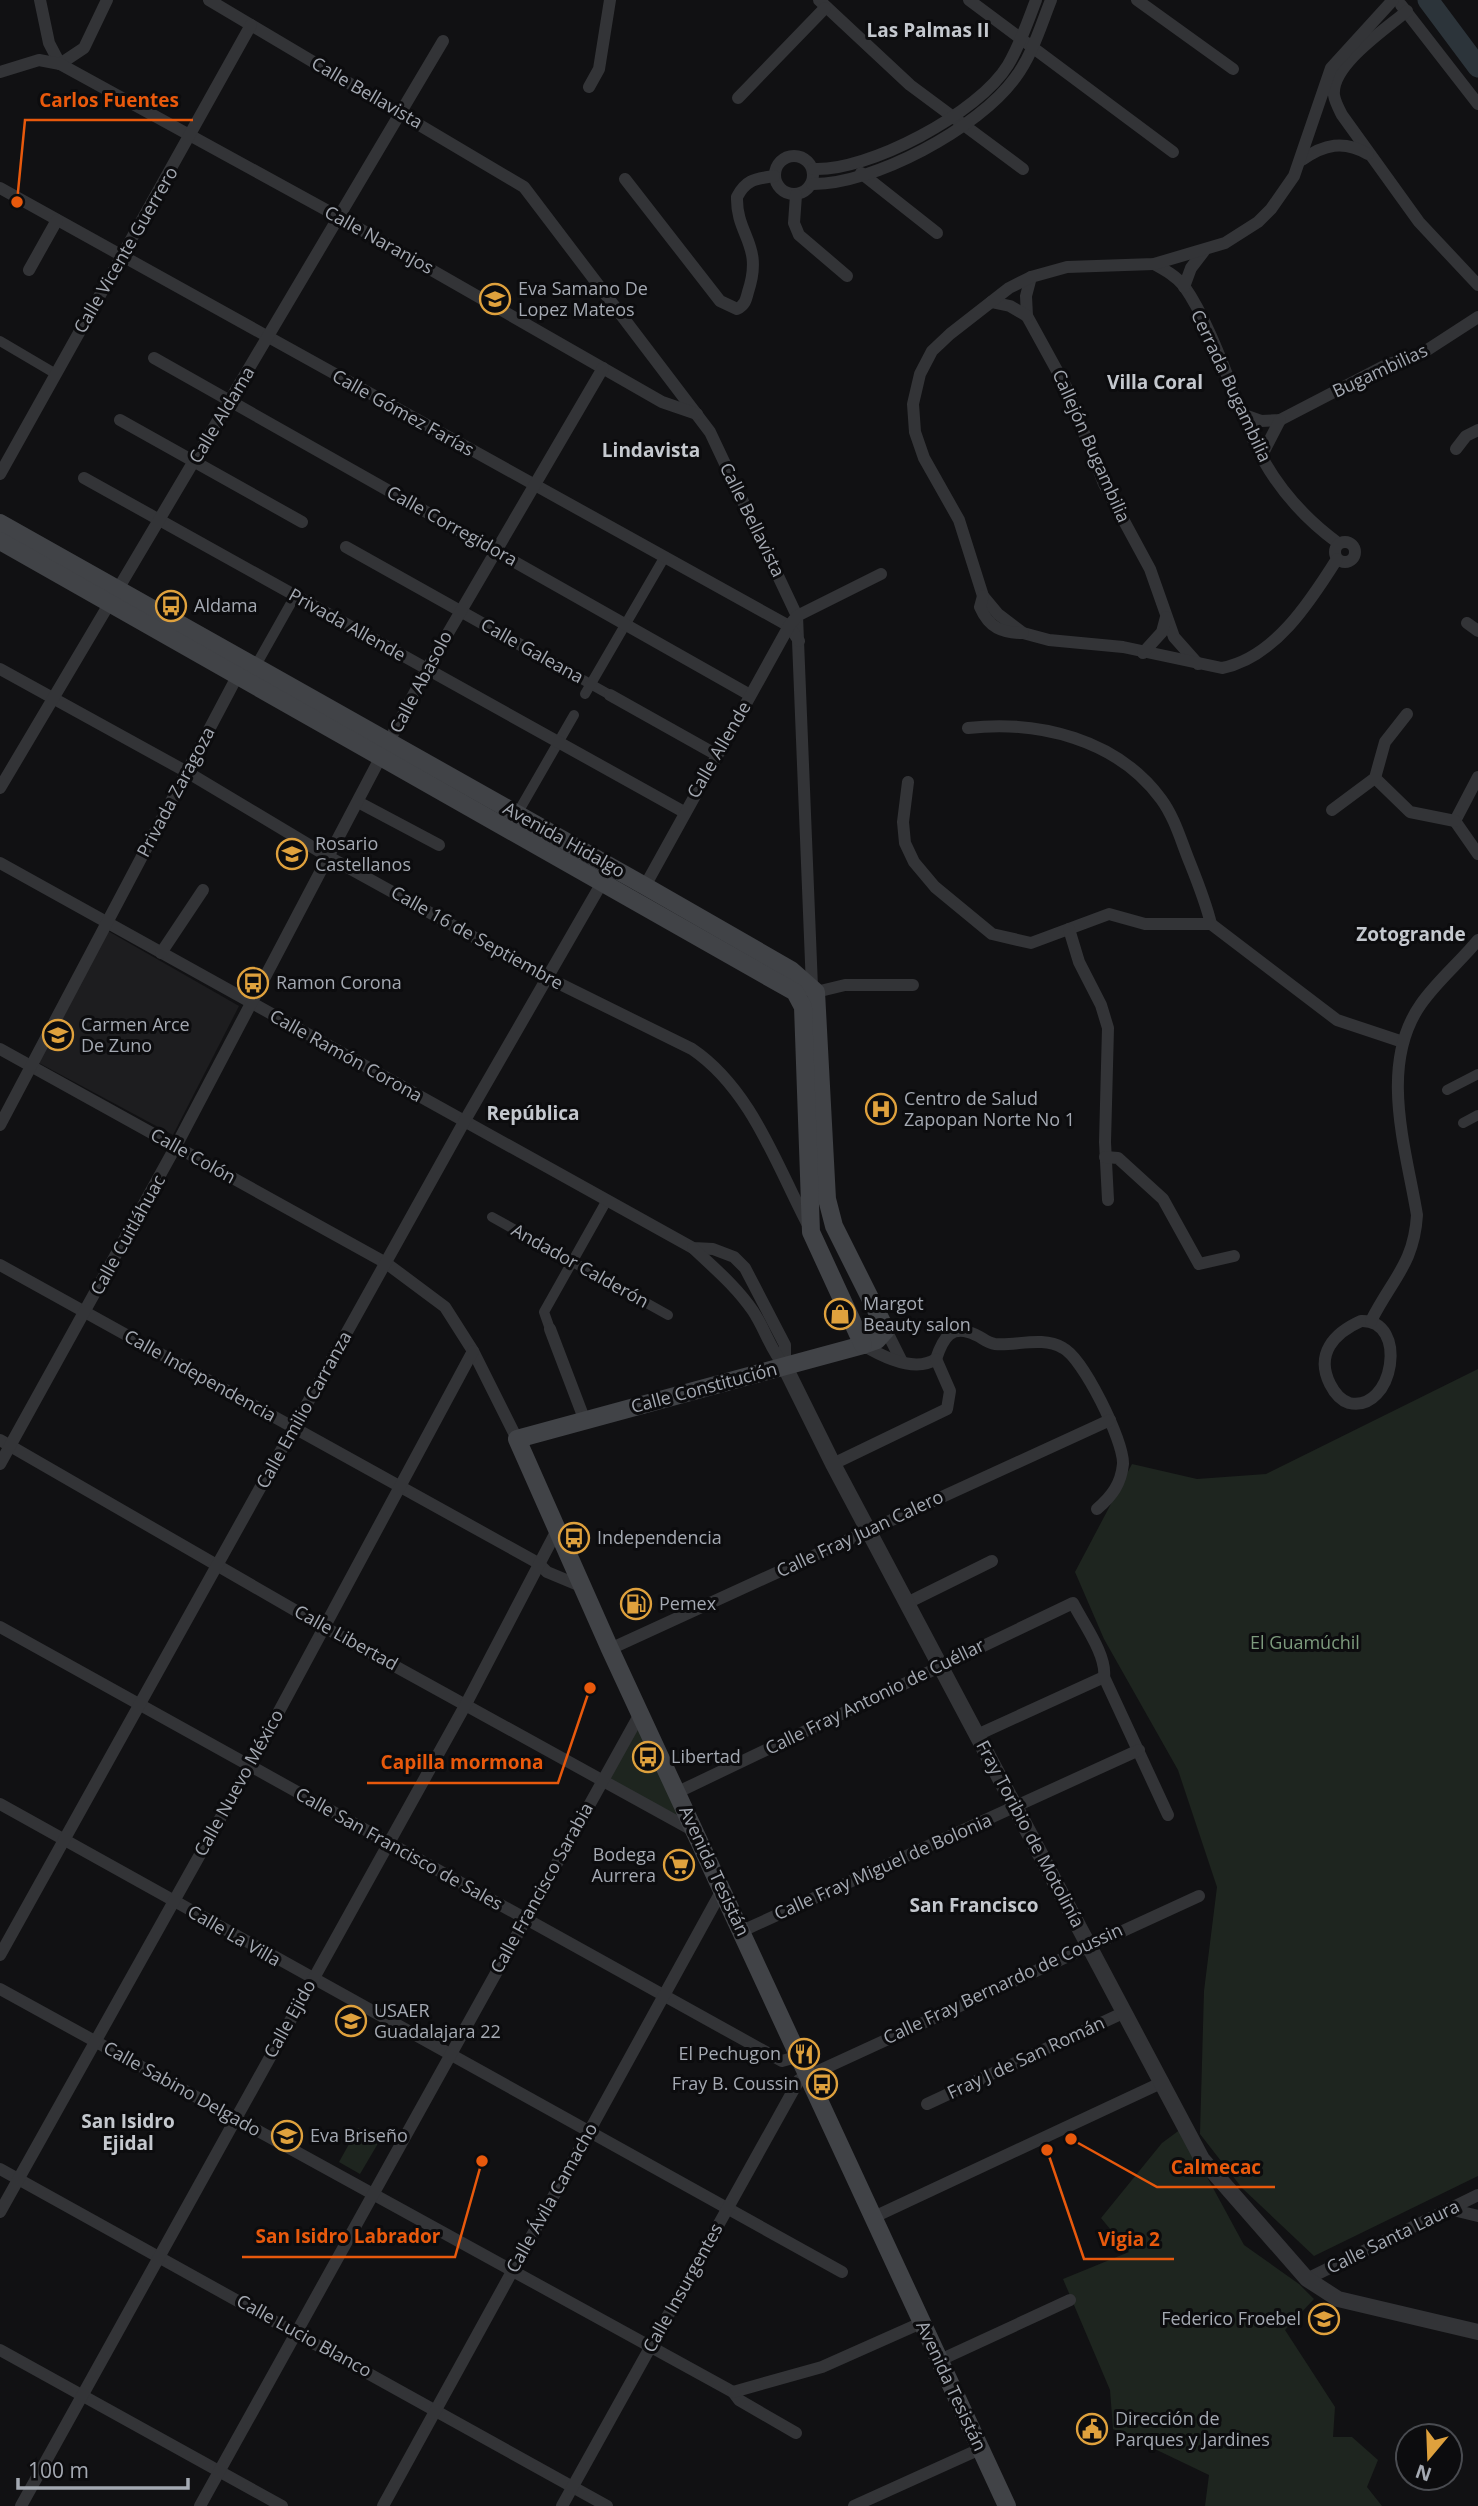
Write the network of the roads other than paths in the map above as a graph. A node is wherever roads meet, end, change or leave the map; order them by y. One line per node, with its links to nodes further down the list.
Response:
1 (40, 0): 15 (street)
2 (107, 0): 15 (street)
3 (209, 0): 12 (street, Calle Bellavista)
4 (610, 0): 18 (street)
5 (969, 0): 14 (street)
6 (1036, 0): 14 (street)
7 (1051, 0): 14 (street)
8 (1137, 0): 16 (street)
9 (1394, 0): 11 (street); 27 (street)
10 (822, 4): 19 (street); 22 (street)
11 (1407, 11): 20 (street); 26 (street)
12 (251, 25): 21 (street, Calle Bellavista); 24 (street, Calle Vicente Guerrero)
13 (443, 41): 21 (street, Calle Aldama)
14 (1025, 45): 22 (street); 23 (street); 25 (street)
15 (60, 64): 17 (street); 24 (street, Calle Naranjos)
16 (1233, 69)
17 (0, 72)
18 (589, 87)
19 (738, 98)
20 (1478, 104)
21 (401, 113): 36 (street, Calle Aldama); 56 (street, Calle Bellavista)
22 (951, 117): 23 (street); 30 (street)
23 (964, 127): 29 (street); 30 (street)
24 (190, 138): 36 (street, Calle Naranjos); 40 (street, Calle Vicente Guerrero)
25 (1173, 152)
26 (1371, 156): 27 (street); 45 (street)
27 (1302, 160): 39 (street)
28 (813, 169): 30 (street); 31 (street); 33 (street)
29 (1023, 169)
30 (860, 171): 33 (street); 38 (street)
31 (774, 176): 32 (street); 35 (street)
32 (625, 179)
33 (812, 184): 35 (street)
34 (0, 188): 37 (street, Calle Gómez Farías)
35 (796, 195): 43 (street)
36 (339, 217): 50 (street, Calle Aldama); 53 (street, Calle Naranjos)
37 (57, 220): 40 (street, Calle Gómez Farías); 42 (street)
38 (937, 233)
39 (1204, 251): 41 (street); 46 (street)
40 (120, 255): 50 (street, Calle Gómez Farías); 54 (street, Calle Vicente Guerrero)
41 (1154, 264): 44 (street); 46 (street, Cerrada Bugambilia)
42 (29, 270)
43 (847, 276)
44 (1031, 277): 47 (street); 48 (street)
45 (1478, 285)
46 (1184, 287): 57 (street, Cerrada Bugambilia)
47 (991, 302): 48 (street); 85 (street)
48 (1027, 316): 80 (street, Callejón Bugambilia)
49 (1478, 317): 59 (street, Bugambilias)
50 (269, 337): 55 (street, Calle Aldama); 66 (street, Calle Gómez Farías)
51 (0, 341): 54 (street)
52 (154, 358): 55 (street, Calle Corregidora)
53 (603, 368): 56 (street, Calle Naranjos); 66 (street, Calle Abasolo)
54 (56, 374): 64 (street, Calle Vicente Guerrero)
55 (230, 401): 63 (street, Calle Aldama); 73 (street, Calle Corregidora)
56 (697, 414): 81 (street, Calle Bellavista)
57 (1244, 415): 59 (street); 62 (street, Cerrada Bugambilia)
58 (120, 420): 63 (street)
59 (1279, 420): 62 (street)
60 (1478, 430): 61 (street)
61 (1456, 449)
62 (1262, 455): 71 (street, Cerrada Bugambilia)
63 (194, 461): 67 (street, Calle Aldama); 68 (street)
64 (0, 474)
65 (84, 478): 67 (street, Privada Allende)
66 (536, 487): 73 (street, Calle Abasolo); 74 (street, Calle Gómez Farías)
67 (159, 520): 77 (street, Calle Aldama); 78 (street, Privada Allende)
68 (302, 522)
69 (0, 523): 77 (main road, Avenida Hidalgo)
70 (0, 541): 77 (main road, Avenida Hidalgo)
71 (1338, 543): 75 (street); 75 (street)
72 (346, 547): 79 (street, Calle Galeana)
73 (495, 551): 79 (street, Calle Abasolo); 83 (street, Calle Corregidora)
74 (664, 558): 81 (street, Calle Gómez Farías); 83 (street)
75 (1337, 559): 86 (street)
76 (881, 574): 81 (street)
77 (113, 595): 88 (main road, Avenida Hidalgo); 94 (street, Calle Aldama)
78 (295, 596): 88 (street); 90 (street, Privada Allende)
79 (460, 611): 87 (street, Calle Galeana); 90 (street, Calle Abasolo)
80 (1166, 617): 85 (street); 86 (street, Callejón Bugambilia)
81 (793, 621): 93 (street, Calle Allende); 126 (street, Calle Bellavista)
82 (1467, 623): 84 (street)
83 (625, 624): 91 (street); 93 (street, Calle Corregidora)
84 (1478, 631)
85 (1143, 653): 86 (street)
86 (1198, 664)
87 (560, 667): 91 (street, Calle Galeana)
88 (246, 668): 99 (main road, Avenida Hidalgo); 101 (street, Privada Zaragoza)
89 (0, 669): 94 (street, Calle 16 de Septiembre)
90 (427, 669): 98 (street, Privada Allende); 99 (street, Calle Abasolo)
91 (588, 689): 92 (street, Calle Galeana)
92 (610, 695): 100 (street, Calle Galeana)
93 (750, 695): 100 (street, Calle Allende)
94 (52, 698): 101 (street, Calle 16 de Septiembre); 105 (street, Calle Aldama)
95 (1407, 714): 103 (street)
96 (574, 715): 98 (street)
97 (968, 728): 119 (street)
98 (557, 742): 108 (street, Privada Allende); 109 (street)
99 (386, 749): 106 (street, Calle Abasolo); 109 (main road, Avenida Hidalgo); 115 (main road, Avenida Hidalgo)
100 (717, 755): 108 (street, Calle Allende)
101 (187, 772): 113 (street, Calle 16 de Septiembre); 118 (street, Privada Zaragoza)
102 (1478, 777): 110 (street)
103 (1375, 778): 107 (street); 110 (street)
104 (908, 782): 120 (street)
105 (0, 788)
106 (358, 802): 111 (street); 113 (street, Calle Abasolo)
107 (1332, 810)
108 (684, 812): 116 (street, Calle Allende)
109 (517, 814): 115 (main road, Avenida Hidalgo)
110 (1455, 821): 112 (street)
111 (439, 845)
112 (1478, 854)
113 (329, 857): 124 (street, Calle 16 de Septiembre); 127 (street, Calle Abasolo)
114 (0, 863): 118 (street, Calle Ramón Corona)
115 (607, 874): 116 (main road, Avenida Hidalgo); 122 (main road, Avenida Hidalgo); 124 (street, Calle Emilio Carranza)
116 (645, 886): 122 (main road, Avenida Hidalgo)
117 (204, 890): 123 (street)
118 (105, 922): 123 (street, Calle Ramón Corona); 130 (street, Privada Zaragoza)
119 (1211, 924): 120 (street); 128 (street)
120 (1069, 929): 138 (street)
121 (1478, 940): 128 (street)
122 (740, 950): 126 (main road, Avenida Hidalgo); 142 (main road, Avenida Hidalgo)
123 (161, 953): 127 (street, Calle Ramón Corona)
124 (548, 978): 134 (street, Calle Emilio Carranza); 142 (street, Calle 16 de Septiembre)
125 (913, 985): 126 (street)
126 (814, 989): 152 (main road)
127 (250, 1003): 134 (street, Calle Ramón Corona); 137 (street, Calle Cuitláhuac)
128 (1403, 1042): 150 (street)
129 (0, 1049): 130 (street, Calle Colón)
130 (31, 1065): 136 (street, Privada Zaragoza); 137 (street, Calle Colón)
131 (1478, 1074): 132 (street)
132 (1447, 1090)
133 (1478, 1115): 135 (street)
134 (464, 1122): 140 (street, Calle Ramón Corona); 146 (street, Calle Emilio Carranza)
135 (1463, 1123)
136 (0, 1125)
137 (176, 1146): 146 (street, Calle Colón); 148 (street, Calle Cuitláhuac)
138 (1105, 1157): 139 (street); 144 (street)
139 (1108, 1199)
140 (607, 1200): 143 (street, Calle Ramón Corona); 145 (street)
141 (492, 1217): 145 (street, Andador Calderón)
142 (811, 1232): 153 (main road, Avenida Hidalgo)
143 (693, 1248): 157 (street, Calle Ramón Corona); 157 (street, Calle Ramón Corona)
144 (1234, 1256)
145 (572, 1262): 149 (street, Andador Calderón); 151 (street)
146 (386, 1263): 154 (street, Avenida Tesistán); 160 (street, Calle Emilio Carranza)
147 (0, 1265): 148 (street, Calle Independencia)
148 (85, 1312): 160 (street, Calle Independencia); 162 (street, Calle Cuitláhuac)
149 (668, 1315)
150 (1371, 1321): 150 (street)
151 (550, 1328): 159 (street)
152 (886, 1330): 153 (main road, Calle Constitución); 156 (street)
153 (863, 1345): 156 (street); 157 (main road, Calle Constitución)
154 (473, 1351): 161 (street, Avenida Tesistán); 165 (street, Calle Nuevo México)
155 (936, 1359): 156 (street); 158 (street); 164 (street)
156 (901, 1360)
157 (785, 1367): 159 (main road, Calle Constitución); 164 (street, Fray Toribio de Motolinía)
158 (1110, 1420): 166 (street); 168 (street, Calle Fray Juan Calero)
159 (585, 1421): 161 (main road, Calle Constitución)
160 (294, 1429): 165 (street, Calle Independencia); 170 (street, Calle Emilio Carranza)
161 (517, 1439): 167 (main road, Avenida Tesistán)
162 (5, 1443): 163 (street, Calle Cuitláhuac); 170 (street, Calle Libertad)
163 (0, 1464)
164 (833, 1464): 168 (street, Fray Toribio de Motolinía)
165 (401, 1489): 171 (street, Calle Independencia); 175 (street, Calle Nuevo México)
166 (1097, 1509)
167 (558, 1530): 171 (street, Calle Ejido); 172 (main road, Avenida Tesistán)
168 (869, 1530): 173 (street, Fray Toribio de Motolinía); 176 (street, Calle Fray Juan Calero)
169 (992, 1561): 173 (street)
170 (218, 1563): 175 (street, Calle Libertad); 180 (street, Calle Emilio Carranza)
171 (538, 1563): 172 (street, Calle Independencia); 179 (street, Calle Ejido)
172 (583, 1587): 176 (main road, Avenida Tesistán)
173 (907, 1603): 177 (street, Fray Toribio de Motolinía)
174 (0, 1627): 180 (street, Calle San Francisco de Sales)
175 (324, 1627): 179 (street, Calle Libertad); 184 (street, Calle Nuevo México)
176 (610, 1649): 181 (main road, Avenida Tesistán)
177 (941, 1665): 178 (street, Calle Fray Antonio de Cuéllar); 182 (street, Fray Toribio de Motolinía); 186 (street, Calle Fray Antonio de Cuéllar)
178 (1104, 1677): 182 (street); 183 (street)
179 (466, 1704): 185 (street, Calle Libertad); 192 (street, Calle Ejido)
180 (140, 1706): 184 (street, Calle San Francisco de Sales); 191 (street, Calle Emilio Carranza)
181 (641, 1712): 185 (street, Calle Francisco Sarabia); 186 (main road, Avenida Tesistán)
182 (977, 1735): 188 (street, Fray Toribio de Motolinía)
183 (1139, 1750): 188 (street, Calle Fray Miguel de Bolonia); 189 (street)
184 (249, 1767): 192 (street, Calle San Francisco de Sales); 195 (street, Calle Nuevo México)
185 (602, 1779): 190 (street, Calle Libertad); 196 (street, Calle Francisco Sarabia)
186 (678, 1792): 190 (main road, Avenida Tesistán)
187 (0, 1804): 191 (street, Calle La Villa)
188 (1015, 1807): 197 (street, Calle Fray Miguel de Bolonia); 198 (street, Fray Toribio de Motolinía)
189 (1168, 1815)
190 (694, 1831): 193 (main road, Avenida Tesistán)
191 (65, 1839): 195 (street, Calle La Villa); 199 (street, Calle Emilio Carranza)
192 (388, 1843): 196 (street, Calle San Francisco de Sales); 200 (street, Calle Ejido)
193 (722, 1890): 197 (main road, Avenida Tesistán); 202 (street, Calle Ávila Camacho)
194 (1199, 1896): 198 (street, Calle Fray Bernardo de Coussin)
195 (172, 1900): 200 (street, Calle La Villa); 204 (street, Calle Nuevo México)
196 (526, 1919): 202 (street, Calle San Francisco de Sales); 205 (street, Calle Francisco Sarabia)
197 (742, 1931): 206 (main road, Avenida Tesistán)
198 (1090, 1944): 203 (street, Fray Toribio de Motolinía); 207 (street, Calle Fray Bernardo de Coussin)
199 (0, 1955)
200 (312, 1980): 205 (street, Calle La Villa); 210 (street, Calle Ejido)
201 (0, 1989): 204 (street, Calle Sabino Delgado)
202 (665, 1994): 206 (street, Calle San Francisco de Sales); 211 (street, Calle Ávila Camacho)
203 (1125, 2012): 208 (street, Fray Toribio de Motolinía); 209 (street, Fray J de San Román)
204 (95, 2041): 210 (street, Calle Sabino Delgado); 213 (street, Calle Nuevo México)
205 (449, 2055): 211 (street, Calle La Villa); 214 (street, Calle Francisco Sarabia)
206 (800, 2056): 207 (main road, Avenida Tesistán)
207 (809, 2074): 217 (street, Calle Insurgentes); 220 (main road, Avenida Tesistán)
208 (1163, 2082): 220 (street); 224 (street, Fray Toribio de Motolinía)
209 (927, 2104)
210 (235, 2118): 214 (street, Calle Sabino Delgado); 221 (street, Calle Ejido)
211 (588, 2133): 217 (street, Calle La Villa); 222 (street, Calle Ávila Camacho)
212 (0, 2169): 213 (street, Calle Lucio Blanco)
213 (18, 2180): 218 (street, Calle Nuevo México); 221 (street, Calle Lucio Blanco)
214 (372, 2195): 222 (street, Calle Sabino Delgado); 227 (street, Calle Francisco Sarabia)
215 (1478, 2195): 216 (street, Calle Santa Laura)
216 (1449, 2209): 219 (street); 224 (street, Calle Santa Laura)
217 (726, 2210): 223 (street, Calle La Villa); 229 (street, Calle Insurgentes)
218 (0, 2213)
219 (1478, 2216)
220 (874, 2217): 226 (main road, Avenida Tesistán)
221 (158, 2255): 227 (street, Calle Lucio Blanco); 233 (street, Calle Ejido)
222 (512, 2271): 229 (street, Calle Sabino Delgado); 234 (street, Calle Ávila Camacho)
223 (842, 2272)
224 (1307, 2279): 228 (street, Fray Toribio de Motolinía)
225 (1070, 2300): 231 (street)
226 (921, 2323): 231 (main road, Avenida Tesistán); 232 (street)
227 (296, 2332): 234 (street, Calle Lucio Blanco); 237 (street, Calle Francisco Sarabia)
228 (1478, 2332)
229 (650, 2347): 232 (street, Calle Sabino Delgado); 238 (street, Calle Insurgentes)
230 (0, 2350): 233 (street)
231 (938, 2361): 236 (main road, Avenida Tesistán)
232 (733, 2392): 235 (street, Calle Sabino Delgado)
233 (82, 2395): 237 (street); 239 (street, Calle Ejido)
234 (436, 2409): 238 (street, Calle Lucio Blanco); 242 (street, Calle Ávila Camacho)
235 (796, 2433)
236 (980, 2449): 245 (street); 246 (main road, Avenida Tesistán)
237 (219, 2471): 240 (street, Calle Francisco Sarabia); 241 (street)
238 (572, 2486): 243 (street, Calle Insurgentes); 244 (street, Calle Lucio Blanco)
239 (21, 2506)
240 (200, 2506)
241 (282, 2506)
242 (383, 2506)
243 (562, 2506)
244 (607, 2506)
245 (854, 2506)
246 (1007, 2506)

